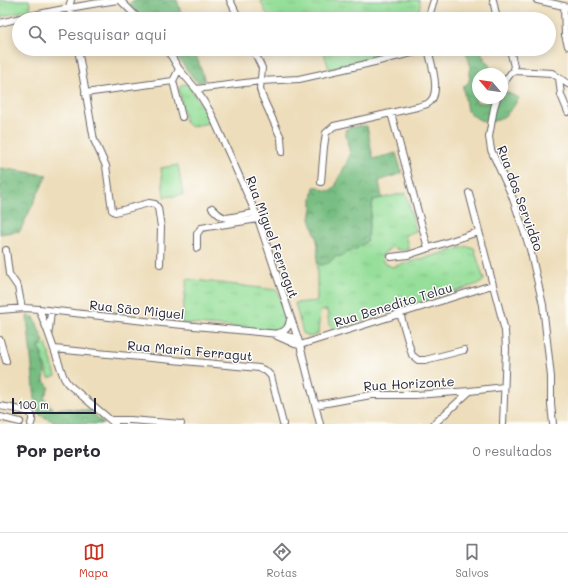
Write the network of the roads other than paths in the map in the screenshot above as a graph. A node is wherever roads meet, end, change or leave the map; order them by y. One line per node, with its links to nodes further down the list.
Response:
1 (70, 0): 7 (street)
2 (119, 0): 7 (street); 11 (street)
3 (230, 0): 12 (street)
4 (434, 0): 13 (street)
5 (493, 0): 14 (street)
6 (537, 0): 8 (street)
7 (69, 7): 9 (street); 10 (street)
8 (566, 7): 17 (street)
9 (45, 12)
10 (71, 12)
11 (132, 12)
12 (236, 12)
13 (430, 12)
14 (496, 12)
15 (12, 20): 16 (street)
16 (0, 23)
17 (568, 46)
18 (79, 56): 32 (street)
19 (171, 56): 24 (street, Rua Miguel Ferragut)
20 (256, 56): 29 (street)
21 (399, 56): 29 (street)
22 (430, 56): 35 (street)
23 (512, 56): 25 (street)
24 (179, 69): 28 (street); 31 (street, Rua Miguel Ferragut)
25 (515, 70): 26 (street); 27 (street)
26 (508, 77)
27 (559, 78): 30 (street); 34 (street)
28 (173, 81): 32 (street); 36 (street)
29 (261, 81): 31 (street); 37 (street)
30 (568, 84)
31 (196, 89): 41 (street, Rua Miguel Ferragut)
32 (85, 93): 47 (street)
33 (495, 104): 75 (street, Rua dos Servidão)
34 (568, 112)
35 (391, 113): 38 (street); 44 (street)
36 (182, 117)
37 (282, 152)
38 (321, 182)
39 (469, 193): 42 (street)
40 (212, 208): 41 (street)
41 (256, 216): 43 (street); 54 (street, Rua Miguel Ferragut)
42 (478, 232): 44 (street); 48 (street)
43 (197, 248)
44 (428, 248): 46 (street)
45 (6, 250): 49 (street)
46 (391, 257)
47 (160, 264)
48 (492, 285): 53 (street, Rua Benedito Telau); 62 (street)
49 (22, 308): 50 (street, Rua São Miguel); 51 (street, Rua São Miguel)
50 (39, 309): 52 (street, Rua São Miguel); 55 (street)
51 (0, 310)
52 (51, 311): 55 (street); 56 (street, Rua São Miguel)
53 (400, 313): 58 (street, Rua Benedito Telau); 60 (street)
54 (290, 314): 56 (street); 58 (street, Rua Miguel Ferragut)
55 (48, 332): 59 (street)
56 (272, 333): 58 (street, Rua São Miguel)
57 (0, 340): 61 (street)
58 (299, 342): 65 (street, Rua Miguel Ferragut)
59 (54, 349): 68 (street); 71 (street, Rua Maria Ferragut)
60 (464, 350)
61 (6, 361)
62 (504, 387): 63 (street, Rua Horizonte); 74 (street)
63 (470, 391): 65 (street, Rua Horizonte); 73 (street)
64 (0, 406): 69 (street)
65 (316, 406): 72 (street, Rua Miguel Ferragut)
66 (0, 417): 67 (street)
67 (20, 422)
68 (113, 422): 70 (street)
69 (31, 424)
70 (181, 424)
71 (283, 424)
72 (320, 424)
73 (434, 424)
74 (503, 424)
75 (553, 424)

